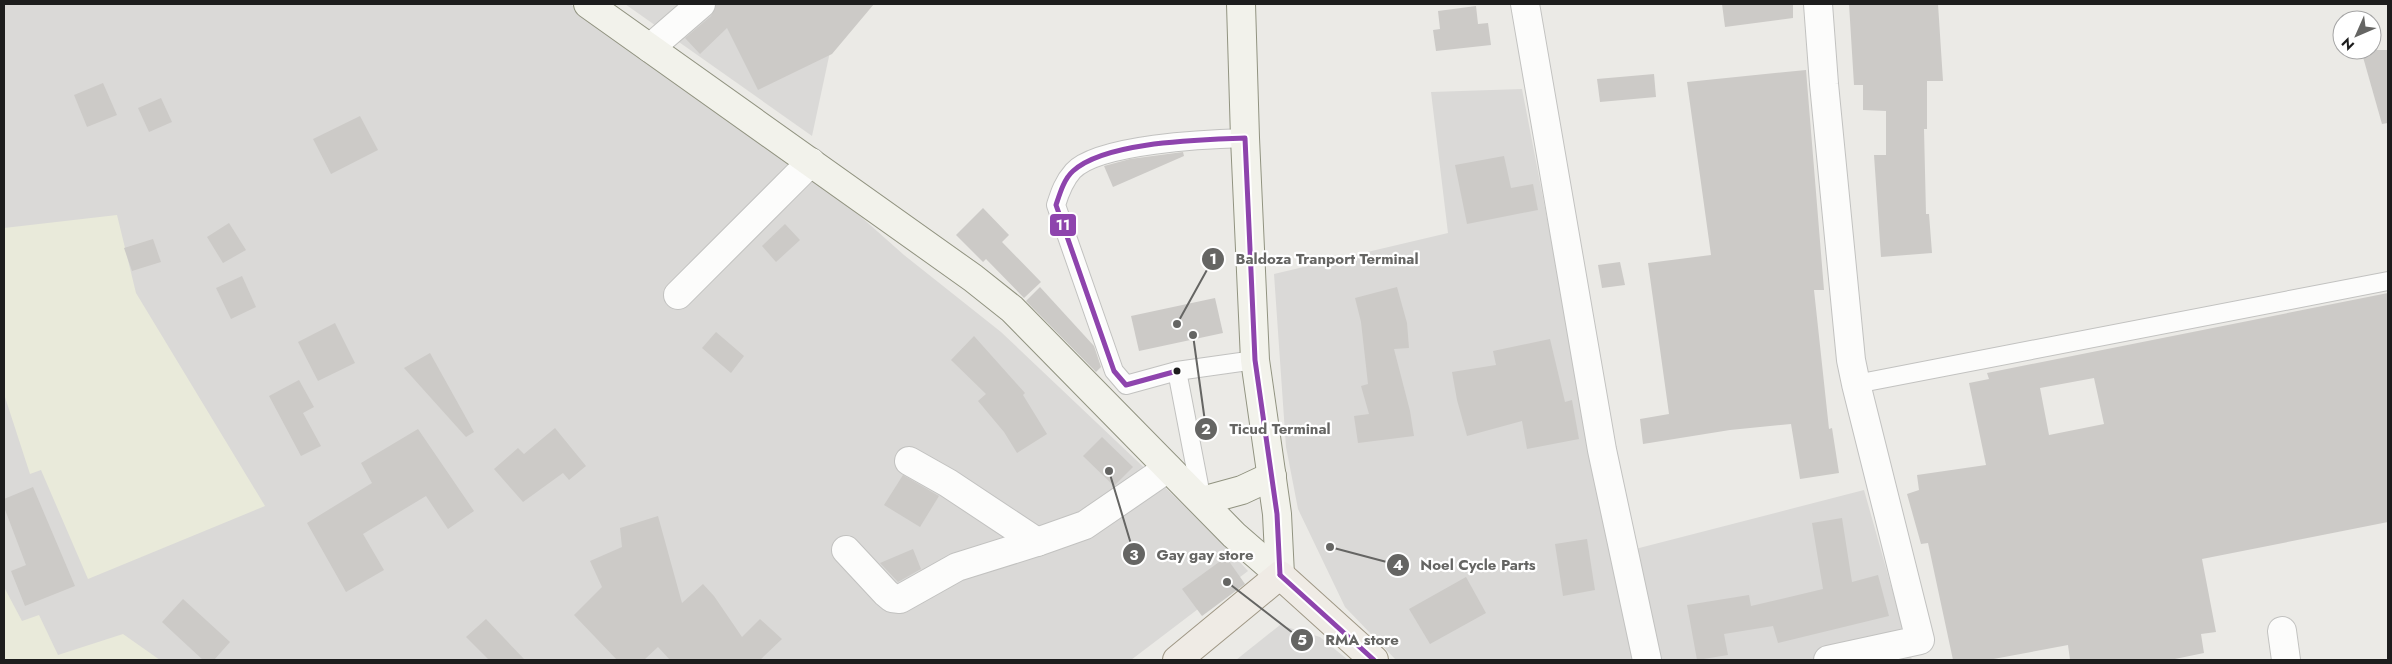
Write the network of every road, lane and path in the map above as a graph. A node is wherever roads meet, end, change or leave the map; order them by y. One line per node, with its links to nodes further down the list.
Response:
1 (588, 4): 6 (street)
2 (701, 4): 6 (street)
3 (1242, 4): 7 (street)
4 (1525, 4): 25 (street)
5 (1818, 4): 13 (street)
6 (650, 48): 8 (street)
7 (1245, 138): 11 (street); 12 (lane)
8 (811, 162): 10 (street); 15 (street)
9 (2388, 281): 13 (lane)
10 (678, 295)
11 (1255, 360): 12 (lane); 16 (street)
12 (1176, 371): 17 (lane)
13 (1856, 384): 22 (street)
14 (909, 461): 18 (street)
15 (1168, 468): 17 (street); 18 (street)
16 (1272, 476): 17 (street); 20 (street)
17 (1202, 501): 20 (street)
18 (1037, 542): 19 (street)
19 (846, 550)
20 (1280, 576): 23 (main road); 24 (main road)
21 (2282, 631): 27 (street)
22 (1923, 650): 26 (street)
23 (1177, 660)
24 (1374, 660)
25 (1647, 660)
26 (1828, 660)
27 (2286, 660)

